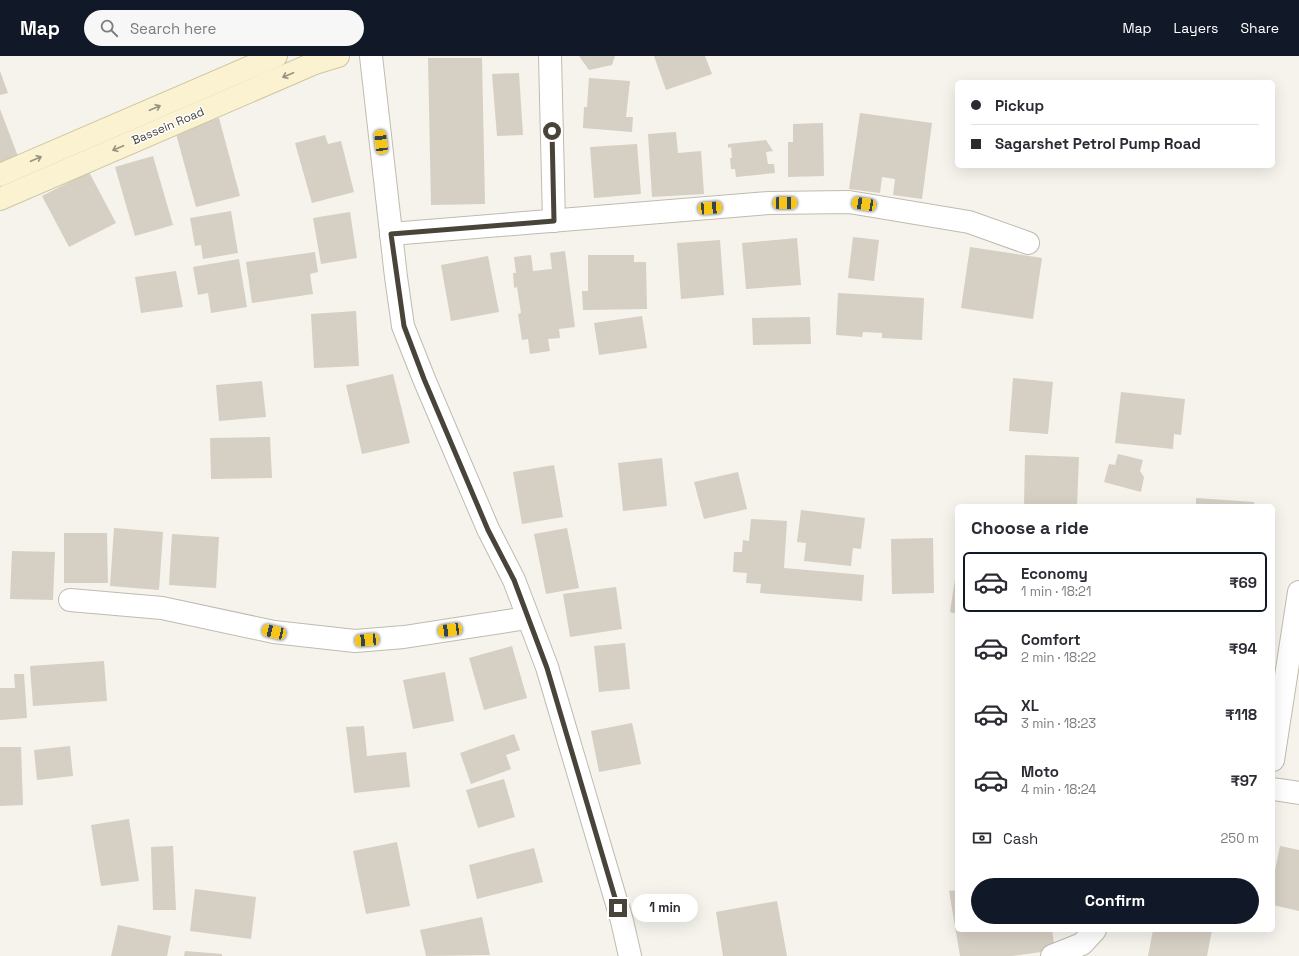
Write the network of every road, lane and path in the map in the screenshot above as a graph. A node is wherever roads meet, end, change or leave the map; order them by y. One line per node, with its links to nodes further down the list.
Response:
1 (276, 56): 6 (main road, Bassein Road, one-way to 1)
2 (338, 56): 5 (main road, Bassein Road)
3 (371, 56): 9 (street)
4 (550, 56): 8 (street)
5 (314, 60): 7 (main road, Bassein Road, one-way to 7)
6 (0, 174)
7 (0, 199)
8 (554, 221): 9 (street); 10 (street)
9 (391, 234): 13 (street)
10 (1028, 243)
11 (1299, 592): 14 (street)
12 (70, 600): 13 (street)
13 (527, 618): 18 (street)
14 (1275, 747)
15 (1275, 789): 16 (street)
16 (1299, 793)
17 (1093, 932): 19 (street)
18 (630, 956)
19 (1052, 956)

